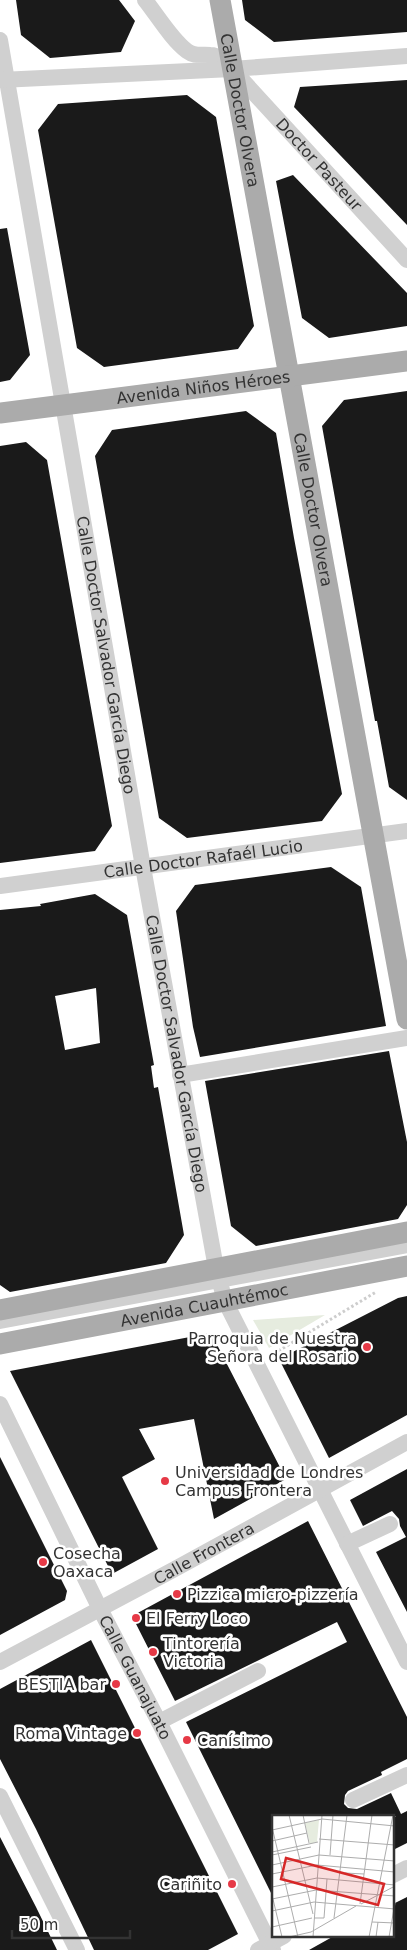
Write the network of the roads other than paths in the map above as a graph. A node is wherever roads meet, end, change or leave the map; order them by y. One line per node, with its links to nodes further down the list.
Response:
1 (145, 0): 5 (street, Doctor Pasteur)
2 (220, 0): 5 (main road, Calle Doctor Olvera)
3 (0, 40): 6 (street, Calle Doctor Salvador García Diego)
4 (407, 56): 5 (street)
5 (232, 69): 6 (street); 7 (street, Doctor Pasteur); 9 (main road, Calle Doctor Olvera)
6 (4, 80): 10 (street, Calle Doctor Salvador García Diego)
7 (407, 260)
8 (407, 361): 9 (main road, Avenida Niños Héroes)
9 (288, 376): 10 (main road, Avenida Niños Héroes); 13 (main road, Calle Doctor Olvera)
10 (63, 404): 11 (main road, Avenida Niños Héroes); 14 (street, Calle Doctor Salvador García Diego)
11 (0, 412)
12 (407, 831): 13 (street, Calle Doctor Rafaél Lucio)
13 (373, 835): 14 (street, Calle Doctor Rafaél Lucio); 16 (main road, Calle Doctor Olvera)
14 (143, 867): 15 (street, Calle Doctor Rafaél Lucio); 18 (street, Calle Doctor Salvador García Diego)
15 (0, 886)
16 (407, 1016)
17 (407, 1038): 18 (street)
18 (180, 1075): 22 (street, Calle Doctor Salvador García Diego)
19 (407, 1232): 22 (main road, Avenida Cuauhtémoc)
20 (407, 1245): 22 (street)
21 (407, 1266): 22 (main road, Avenida Cuauhtémoc)
22 (220, 1284): 23 (main road, Avenida Cuauhtémoc); 24 (street); 25 (main road, Avenida Cuauhtémoc); 28 (street, Calle Doctor Salvador García Diego)
23 (0, 1310)
24 (0, 1321)
25 (0, 1344)
26 (0, 1404): 31 (street, Calle Guanajuato)
27 (407, 1442): 28 (street, Calle Frontera)
28 (320, 1490): 30 (street, Calle Doctor Salvador García Diego); 31 (street, Calle Frontera)
29 (390, 1524): 30 (street)
30 (347, 1544): 32 (street, Calle Doctor Salvador García Diego)
31 (100, 1609): 33 (street, Calle Frontera); 36 (street, Calle Guanajuato)
32 (401, 1636): 34 (street, Calle Doctor Salvador García Diego)
33 (0, 1662)
34 (407, 1662)
35 (258, 1670): 36 (street)
36 (159, 1722): 42 (street, Calle Guanajuato)
37 (407, 1775): 39 (street)
38 (0, 1796): 43 (street)
39 (353, 1800)
40 (407, 1868): 41 (street)
41 (394, 1874)
42 (271, 1945)
43 (77, 1950)

